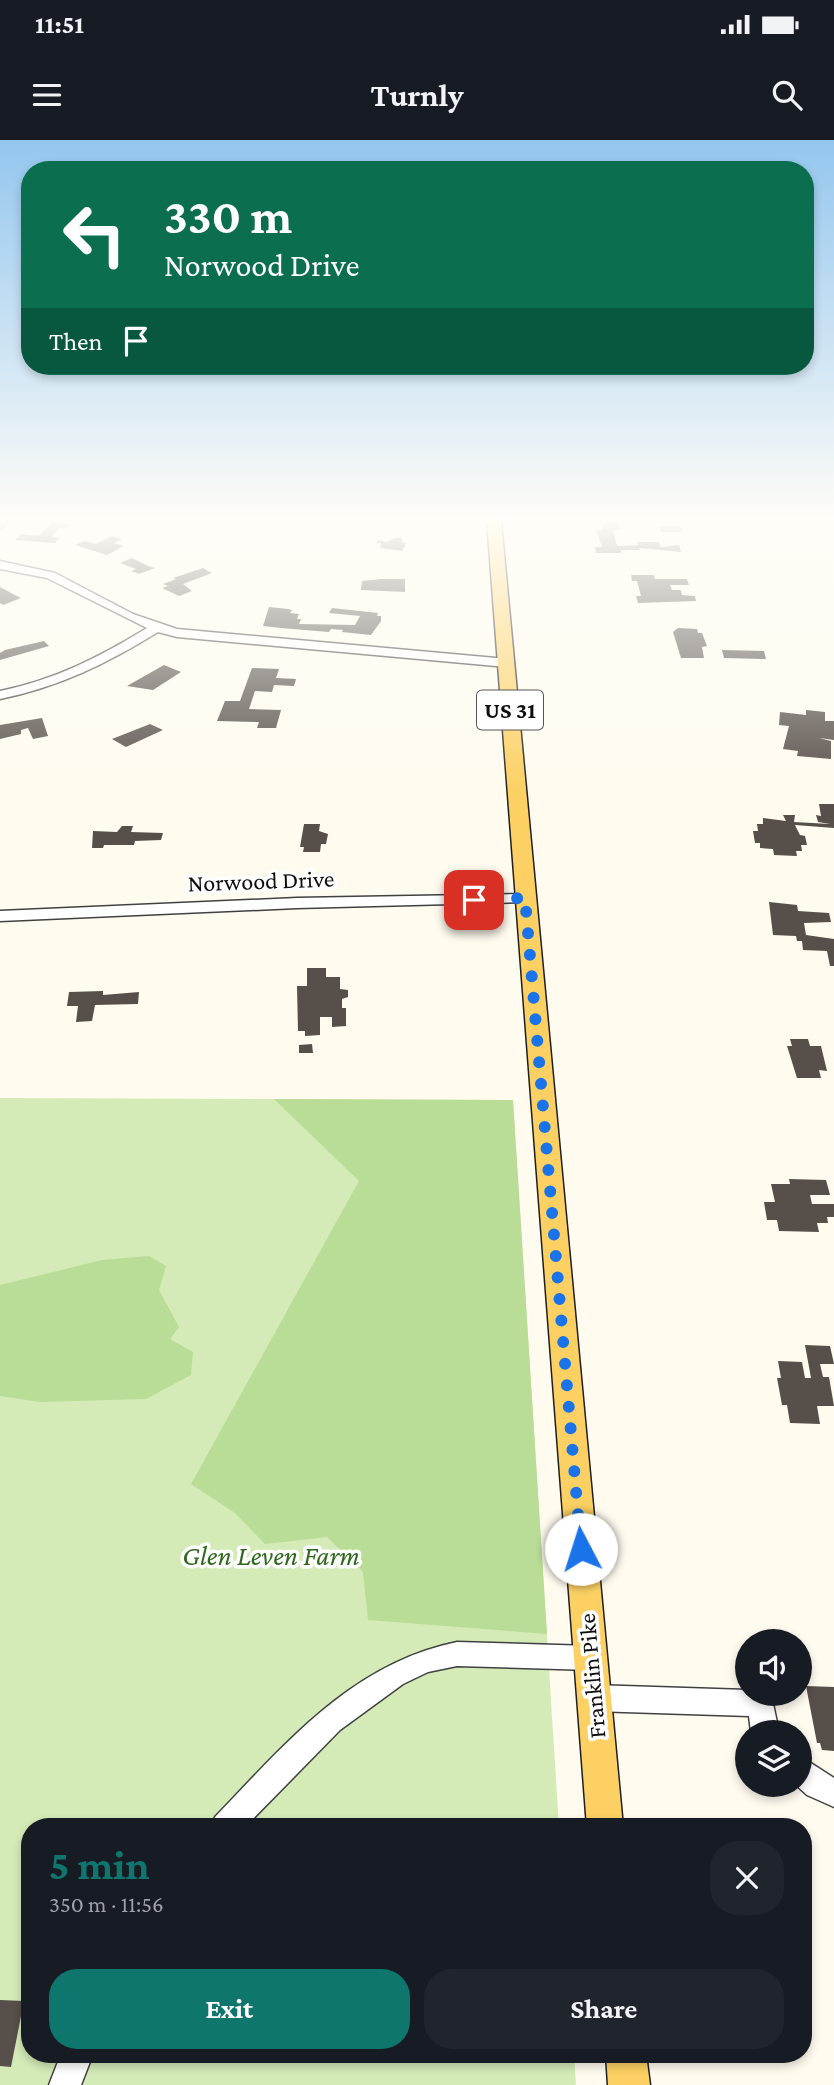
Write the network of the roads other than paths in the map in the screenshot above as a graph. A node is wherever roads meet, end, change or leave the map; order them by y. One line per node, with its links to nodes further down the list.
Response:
1 (116, 612): 3 (street)
2 (502, 612): 4 (main road, Franklin Pike / US 31)
3 (156, 628): 4 (street); 5 (street)
4 (507, 663): 6 (main road, Franklin Pike / US 31)
5 (0, 695)
6 (525, 898): 7 (street, Norwood Drive); 8 (main road, Franklin Pike / US 31)
7 (0, 916)
8 (591, 1658): 9 (main road, Franklin Pike / US 31); 13 (street)
9 (593, 1698): 10 (street); 14 (main road, Franklin Pike / US 31)
10 (763, 1720)
11 (812, 1781): 12 (street)
12 (834, 1793)
13 (234, 1818)
14 (604, 1818)
15 (74, 2063): 17 (street)
16 (627, 2063): 18 (main road)
17 (65, 2085)
18 (629, 2085)

